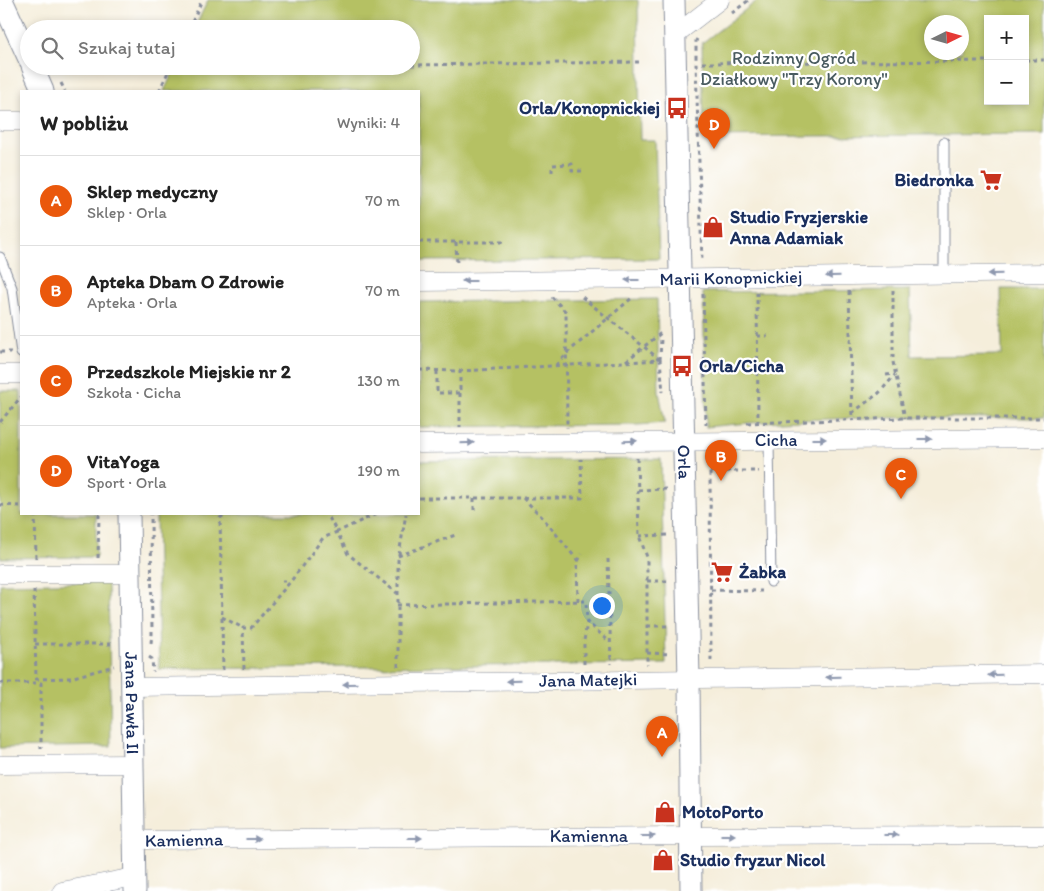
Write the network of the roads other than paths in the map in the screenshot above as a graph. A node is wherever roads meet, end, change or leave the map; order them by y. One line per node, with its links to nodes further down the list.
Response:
1 (2, 0): 5 (street)
2 (674, 0): 4 (street, Orla)
3 (720, 0): 4 (street)
4 (675, 35): 14 (street, Orla)
5 (20, 39)
6 (36, 75): 7 (street)
7 (43, 90)
8 (0, 121): 9 (street)
9 (20, 121)
10 (944, 142): 13 (lane)
11 (0, 257): 16 (lane)
12 (1044, 273): 13 (street, Marii Konopnickiej, one-way to 13)
13 (944, 274): 14 (street, Marii Konopnickiej, one-way to 14)
14 (681, 280): 15 (street, Marii Konopnickiej, one-way to 15); 21 (street, Orla)
15 (420, 282)
16 (20, 346)
17 (0, 374): 18 (street)
18 (20, 374)
19 (1044, 438): 20 (street, Cicha, one-way to 19)
20 (769, 440): 21 (street, Cicha); 26 (lane)
21 (683, 441): 22 (street, Cicha, one-way to 21); 28 (street, Orla)
22 (420, 444)
23 (129, 515): 25 (street, Jana Pawła II)
24 (0, 574): 25 (street)
25 (130, 574): 29 (street, Jana Pawła II)
26 (771, 582)
27 (1044, 674): 28 (street, Jana Matejki, one-way to 28)
28 (689, 679): 29 (street, Jana Matejki, one-way to 29); 33 (street, Orla)
29 (124, 681): 30 (street, Jana Pawła II)
30 (133, 764): 31 (street); 34 (street, Jana Pawła II)
31 (0, 765)
32 (1044, 835): 33 (street, Kamienna, one-way to 32)
33 (690, 836): 34 (street, Kamienna, one-way to 33); 37 (street, Orla)
34 (134, 840): 35 (street, Jana Pawła II)
35 (134, 884): 36 (street)
36 (62, 891)
37 (691, 891)

